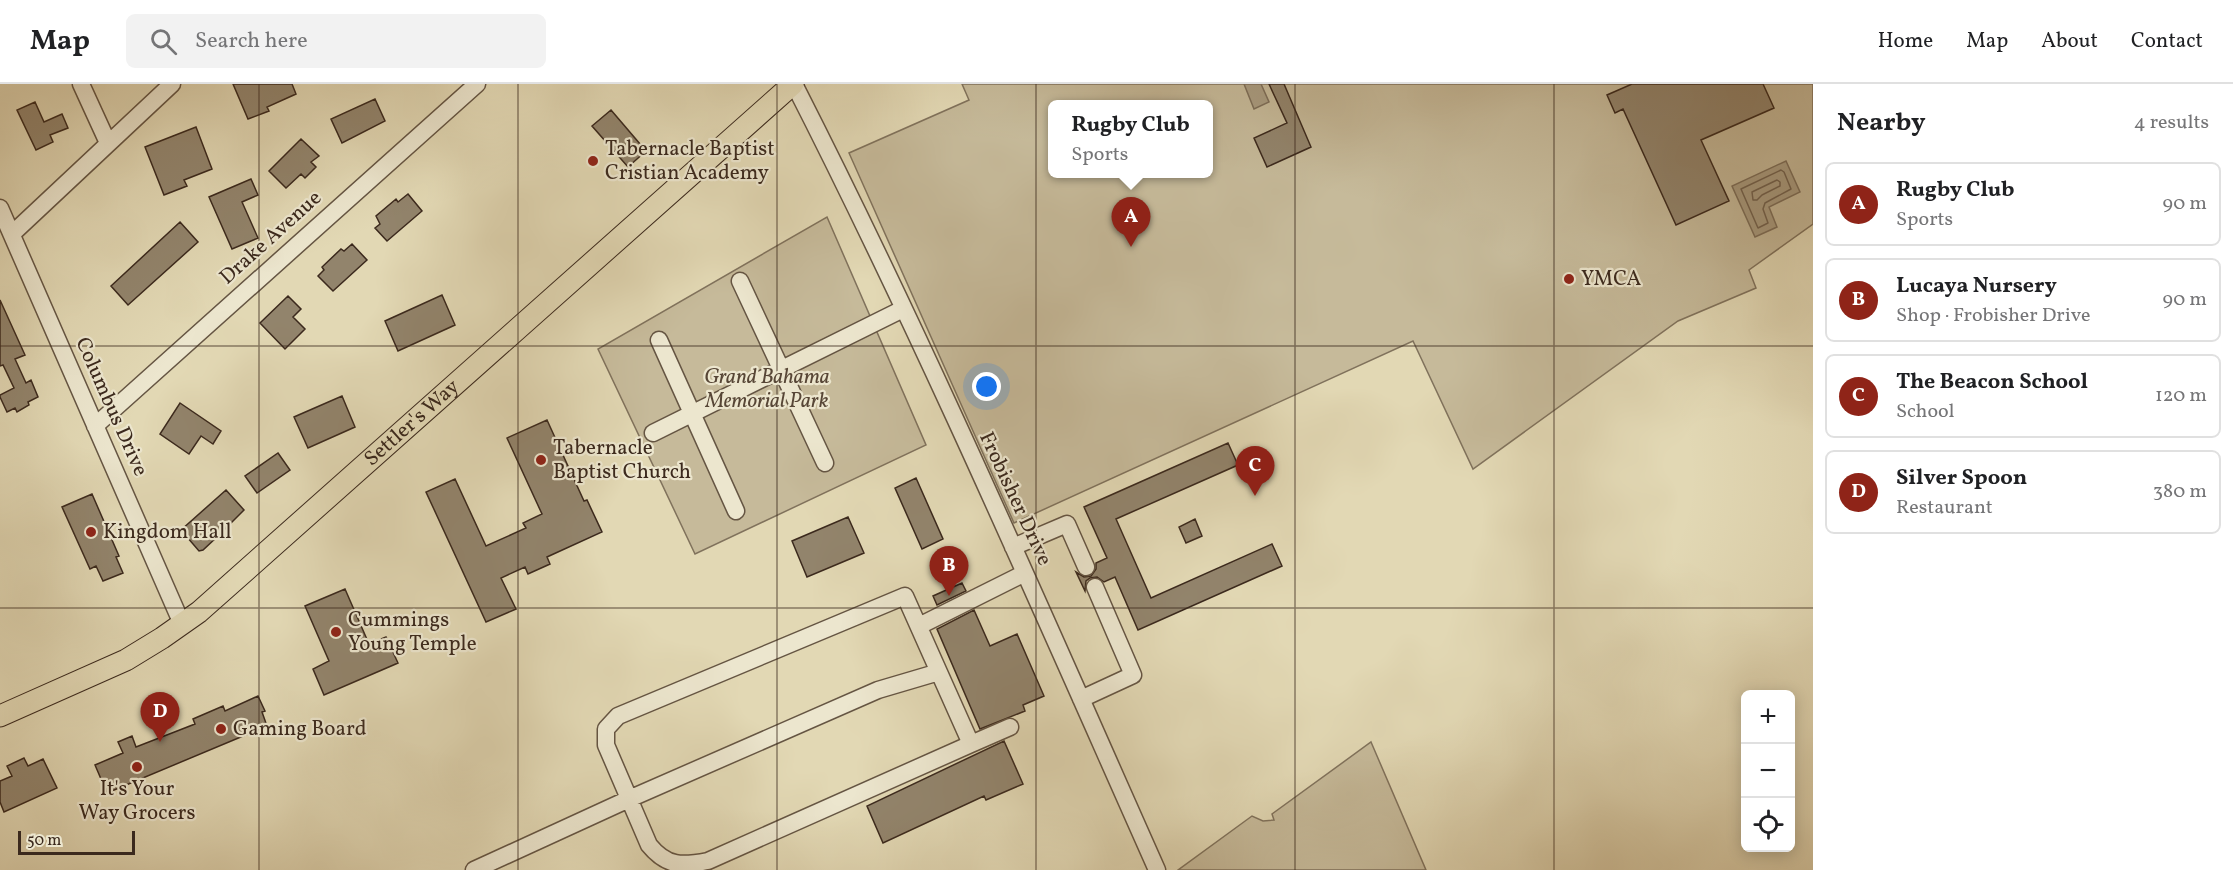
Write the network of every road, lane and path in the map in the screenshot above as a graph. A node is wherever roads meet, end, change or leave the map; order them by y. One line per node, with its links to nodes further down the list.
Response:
1 (81, 84): 5 (street)
2 (172, 84): 5 (street)
3 (477, 84): 13 (street, Drake Avenue)
4 (794, 84): 9 (street, Frobisher Drive); 21 (main road, Settler's Way)
5 (108, 143): 7 (street)
6 (0, 208): 7 (street, Columbus Drive)
7 (12, 234): 13 (street, Columbus Drive)
8 (740, 281): 11 (street)
9 (903, 309): 11 (street); 17 (street, Frobisher Drive)
10 (660, 340): 12 (street)
11 (781, 369): 12 (street); 15 (street)
12 (692, 413): 14 (street); 16 (street)
13 (95, 426): 21 (street, Columbus Drive)
14 (653, 433)
15 (825, 463)
16 (736, 511)
17 (1013, 547): 18 (street); 19 (street, Frobisher Drive)
18 (1086, 567)
19 (1024, 573): 22 (street); 24 (street, Frobisher Drive)
20 (1095, 587): 24 (street)
21 (183, 624): 25 (main road, Settler's Way)
22 (919, 626): 23 (street); 28 (street)
23 (939, 672): 27 (street); 28 (street)
24 (1081, 699): 30 (street, Frobisher Drive)
25 (0, 716)
26 (1010, 727): 27 (street)
27 (971, 744): 28 (street)
28 (629, 799): 29 (street)
29 (474, 870)
30 (1158, 870)

